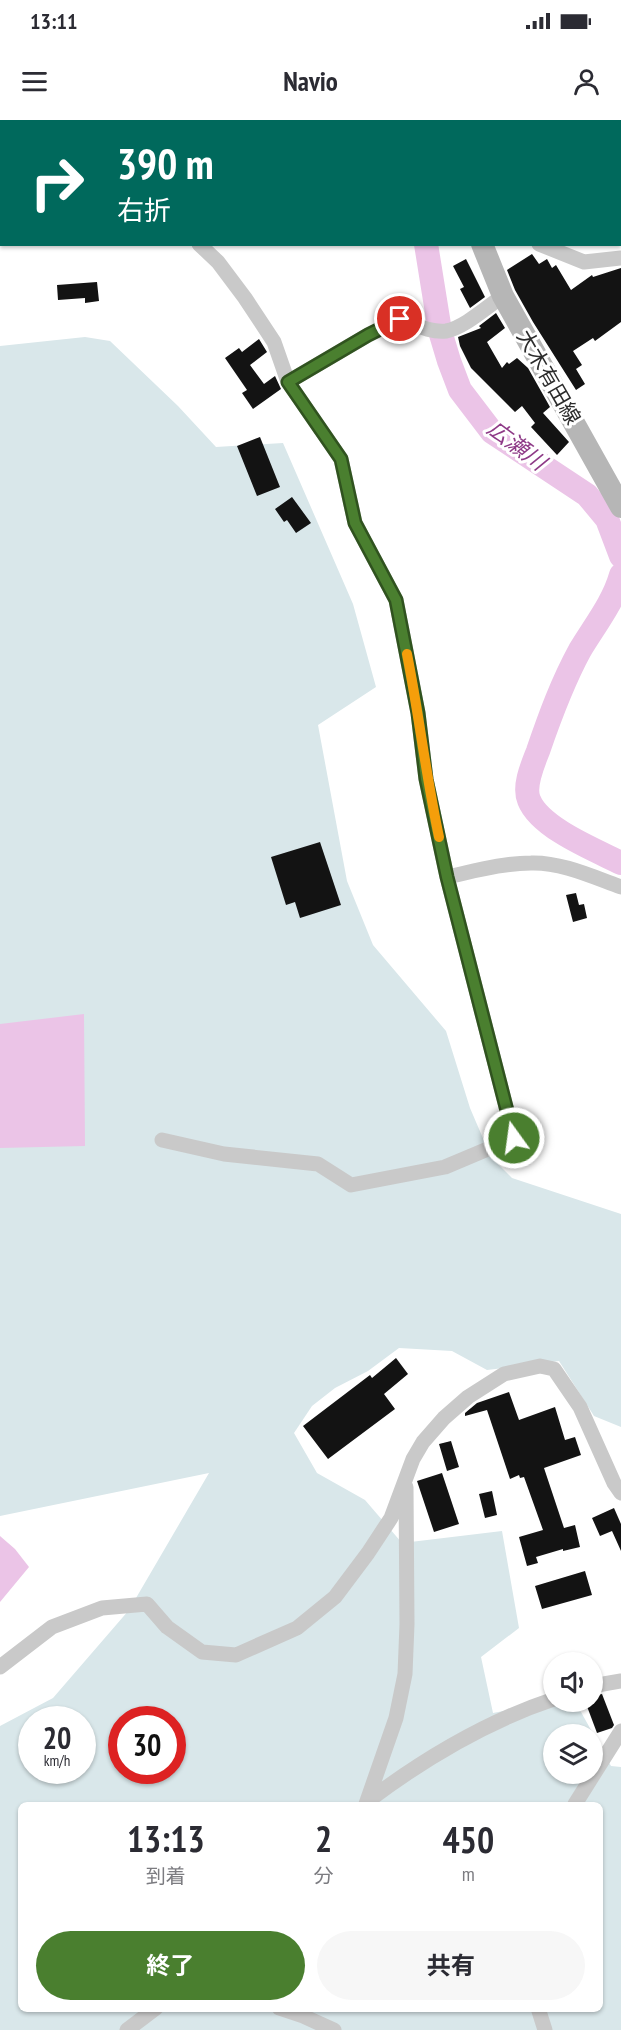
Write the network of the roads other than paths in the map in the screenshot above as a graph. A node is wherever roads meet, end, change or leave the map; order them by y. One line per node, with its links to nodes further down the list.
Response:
1 (201, 246): 6 (street)
2 (483, 246): 5 (main road, 大木有田線)
3 (544, 246): 4 (street)
4 (621, 258)
5 (503, 296): 6 (street); 7 (main road, 大木有田線)
6 (288, 382): 8 (street)
7 (621, 507)
8 (447, 877): 9 (street); 10 (street)
9 (621, 887)
10 (162, 1140)
11 (406, 1475): 12 (street); 13 (street); 18 (street)
12 (621, 1493)
13 (0, 1667)
14 (621, 1681): 15 (street)
15 (603, 1684)
16 (543, 1703): 19 (street)
17 (621, 1731): 20 (street)
18 (367, 1802)
19 (368, 1802)
20 (576, 1802)
21 (151, 2012): 24 (street)
22 (291, 2012): 25 (street)
23 (539, 2012): 26 (street)
24 (127, 2030)
25 (334, 2030)
26 (545, 2030)

